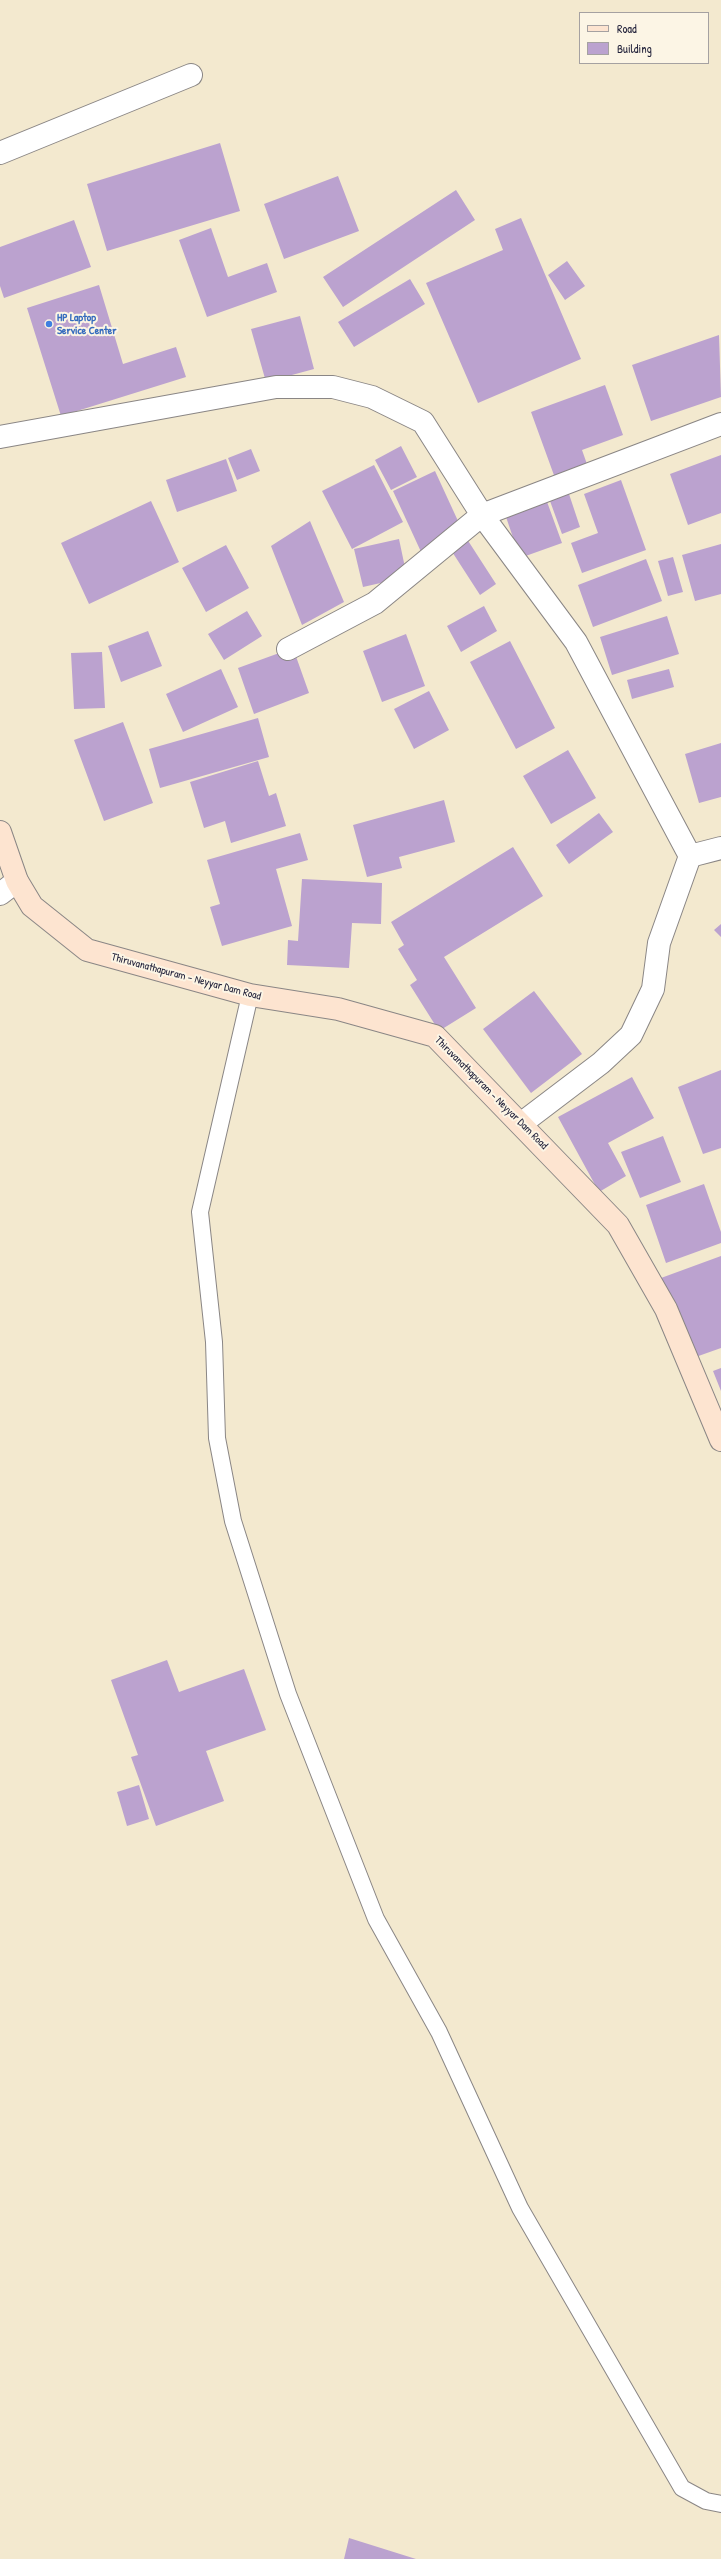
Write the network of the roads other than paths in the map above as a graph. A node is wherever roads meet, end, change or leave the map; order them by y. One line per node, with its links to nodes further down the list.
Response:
1 (191, 75): 2 (street)
2 (0, 153)
3 (721, 424): 5 (street)
4 (0, 437): 5 (street)
5 (482, 515): 6 (street); 9 (street)
6 (288, 650)
7 (0, 832): 10 (main road, Thiruvanathapuram - Neyyar Dam Road)
8 (721, 848): 9 (street)
9 (690, 856): 12 (street)
10 (8, 888): 11 (main road, Thiruvanathapuram - Neyyar Dam Road)
11 (250, 995): 12 (main road, Thiruvanathapuram - Neyyar Dam Road); 14 (lane)
12 (522, 1124): 13 (main road, Thiruvanathapuram - Neyyar Dam Road)
13 (721, 1440)
14 (721, 2504)

